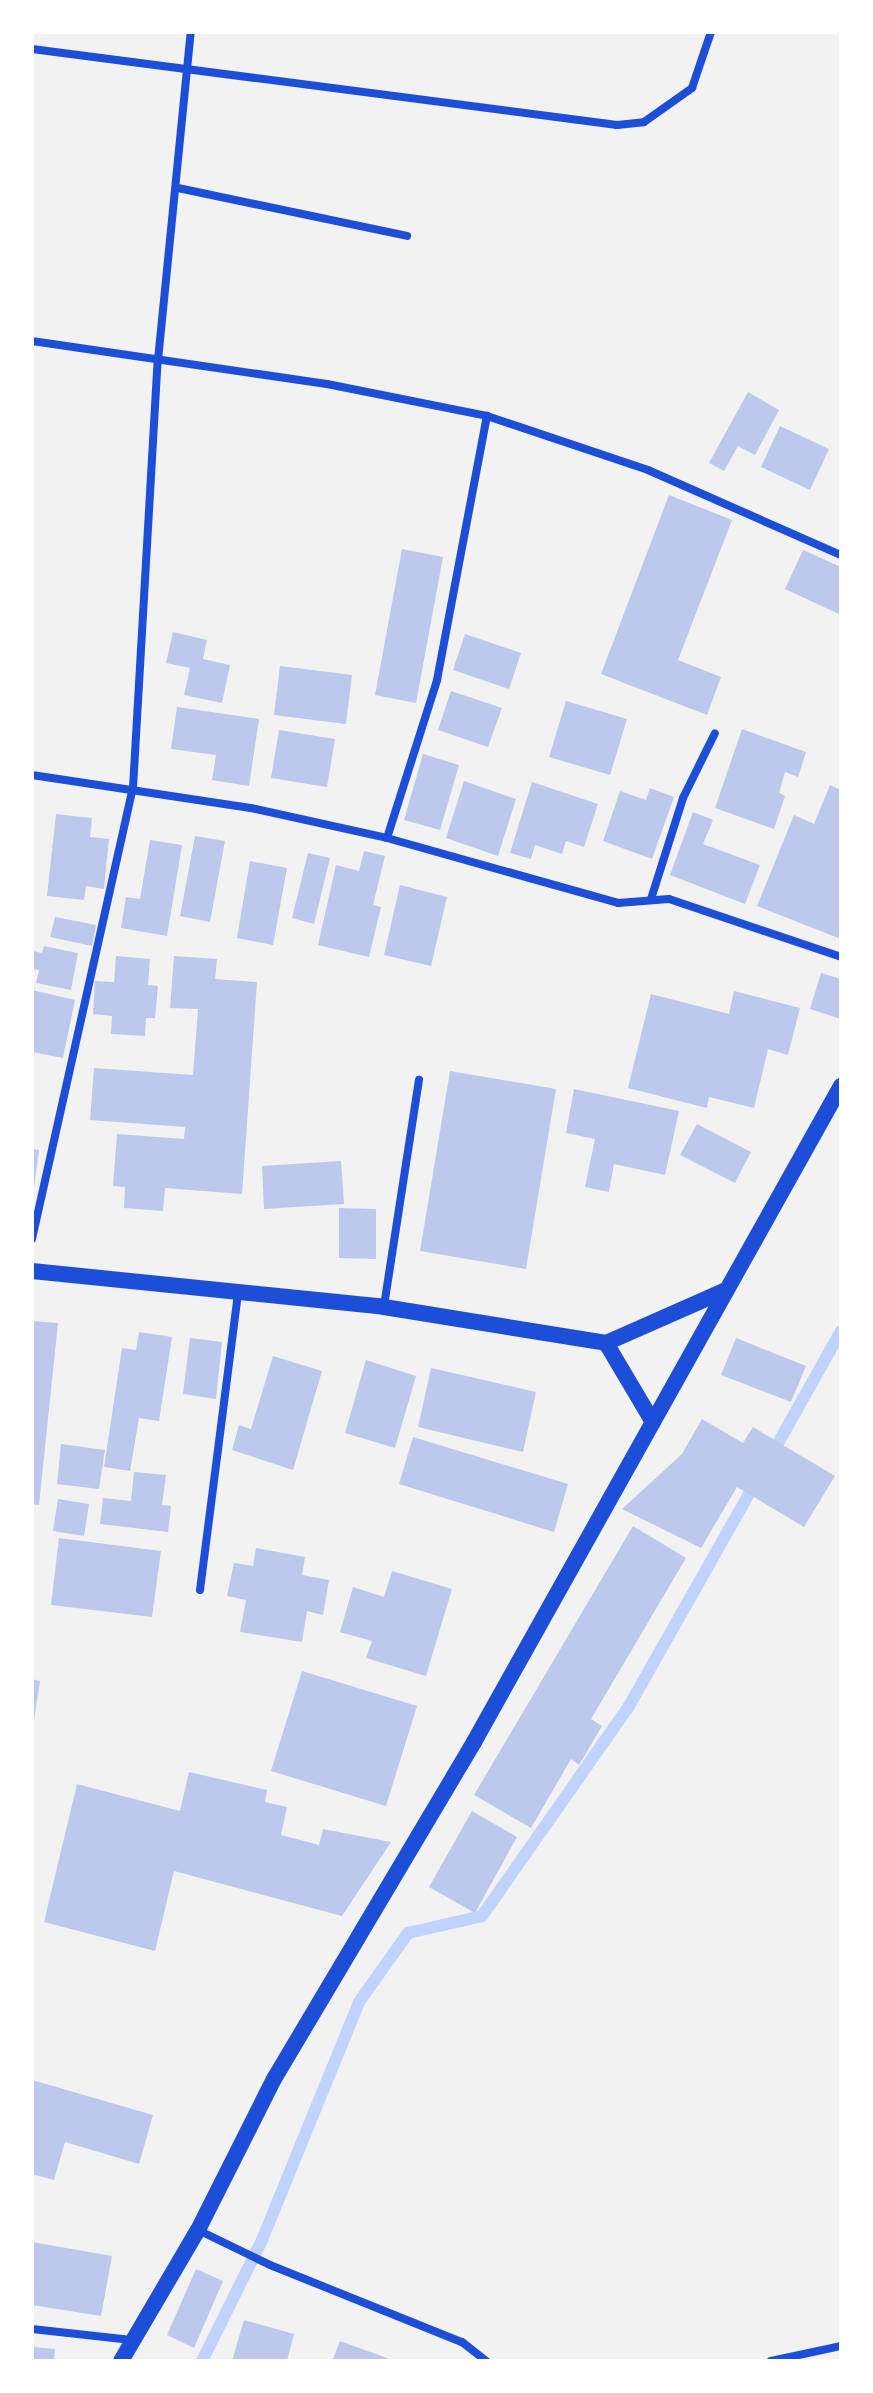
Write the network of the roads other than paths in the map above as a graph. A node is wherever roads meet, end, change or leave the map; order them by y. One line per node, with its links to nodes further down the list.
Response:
1 (191, 32): 4 (street)
2 (711, 32): 4 (street)
3 (32, 49): 4 (street)
4 (187, 68): 5 (street)
5 (178, 188): 6 (street); 8 (street)
6 (407, 236)
7 (32, 341): 8 (street)
8 (158, 360): 9 (street); 13 (street)
9 (487, 416): 10 (street); 14 (street)
10 (841, 555)
11 (715, 733): 15 (street)
12 (32, 775): 13 (street)
13 (133, 788): 14 (street); 19 (street)
14 (387, 838): 15 (street)
15 (651, 899): 16 (street)
16 (841, 957)
17 (419, 1080): 23 (street)
18 (841, 1086): 21 (main road)
19 (32, 1239)
20 (32, 1271): 22 (main road)
21 (726, 1290): 24 (main road); 25 (main road)
22 (238, 1292): 23 (main road); 26 (street)
23 (384, 1307): 24 (main road)
24 (606, 1343): 25 (main road)
25 (653, 1422): 27 (main road)
26 (200, 1590)
27 (198, 2230): 29 (main road); 32 (street)
28 (32, 2329): 29 (street)
29 (131, 2340): 31 (main road)
30 (841, 2346): 33 (street)
31 (121, 2361)
32 (486, 2361)
33 (771, 2361)

